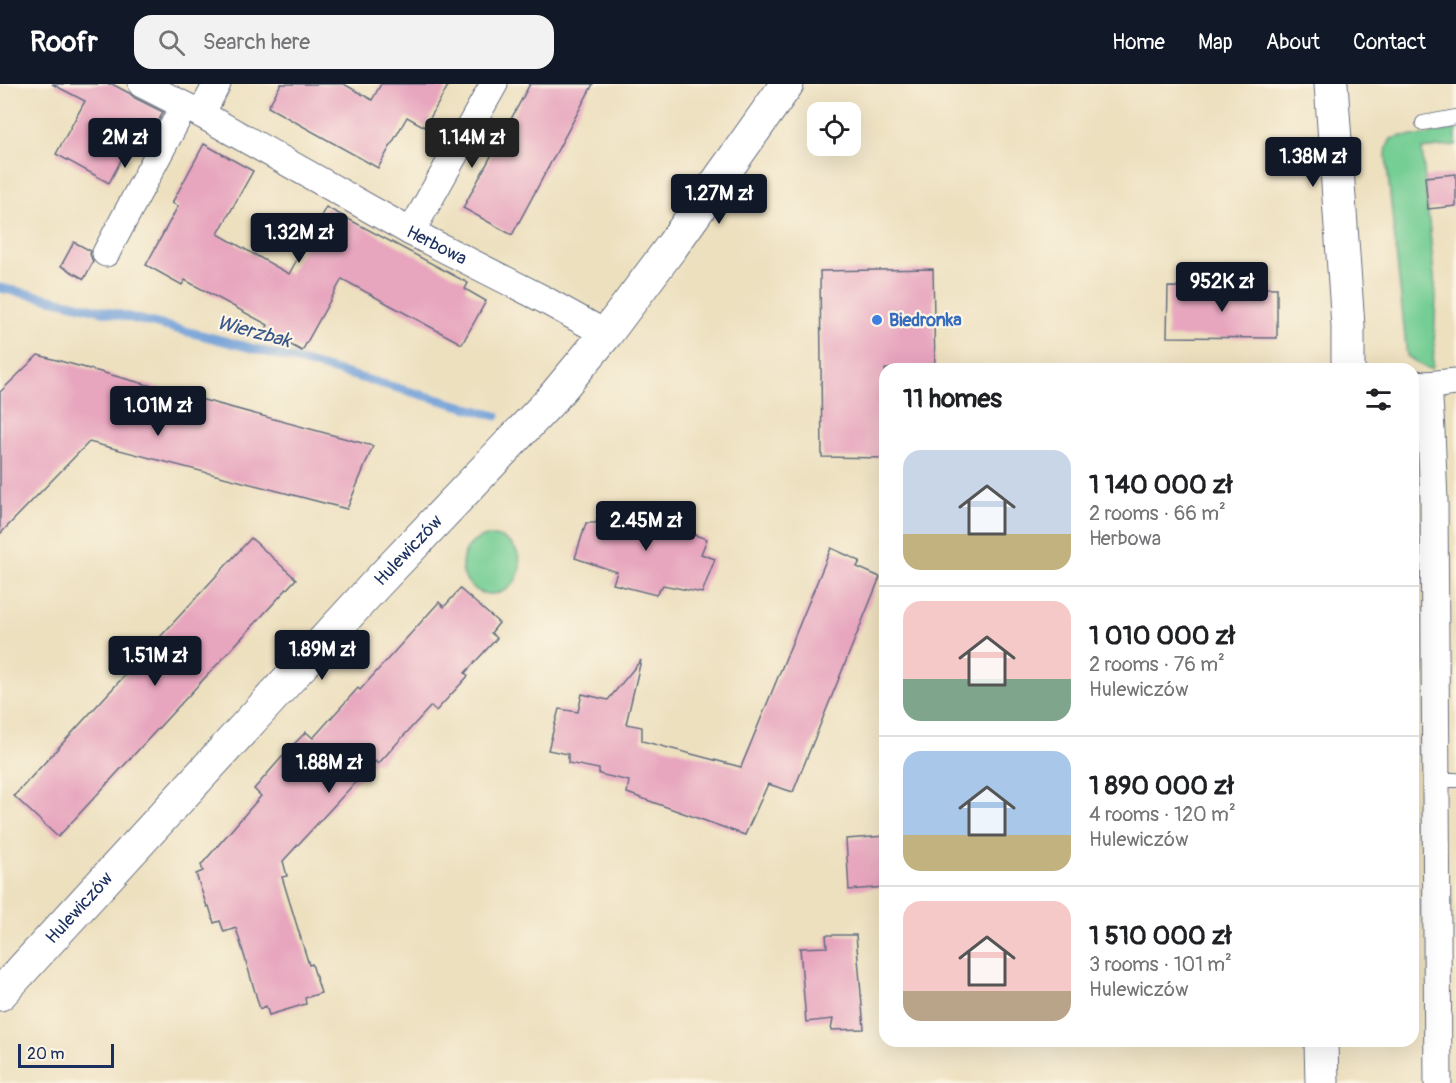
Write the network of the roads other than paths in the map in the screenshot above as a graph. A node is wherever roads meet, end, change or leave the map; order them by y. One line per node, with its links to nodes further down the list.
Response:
1 (142, 84): 6 (street, Herbowa)
2 (217, 84): 6 (street)
3 (494, 84): 9 (street)
4 (787, 84): 11 (street, Hulewiczów)
5 (1331, 84): 12 (street)
6 (193, 110): 9 (street, Herbowa); 10 (street)
7 (1456, 117): 8 (lane)
8 (1423, 123)
9 (411, 232): 11 (street, Herbowa)
10 (106, 253)
11 (606, 334): 16 (street, Hulewiczów)
12 (1348, 363)
13 (1456, 382): 14 (street)
14 (1420, 385): 15 (street)
15 (1446, 780): 19 (street)
16 (0, 994)
17 (1321, 1047): 18 (street)
18 (1322, 1083)
19 (1438, 1083)

